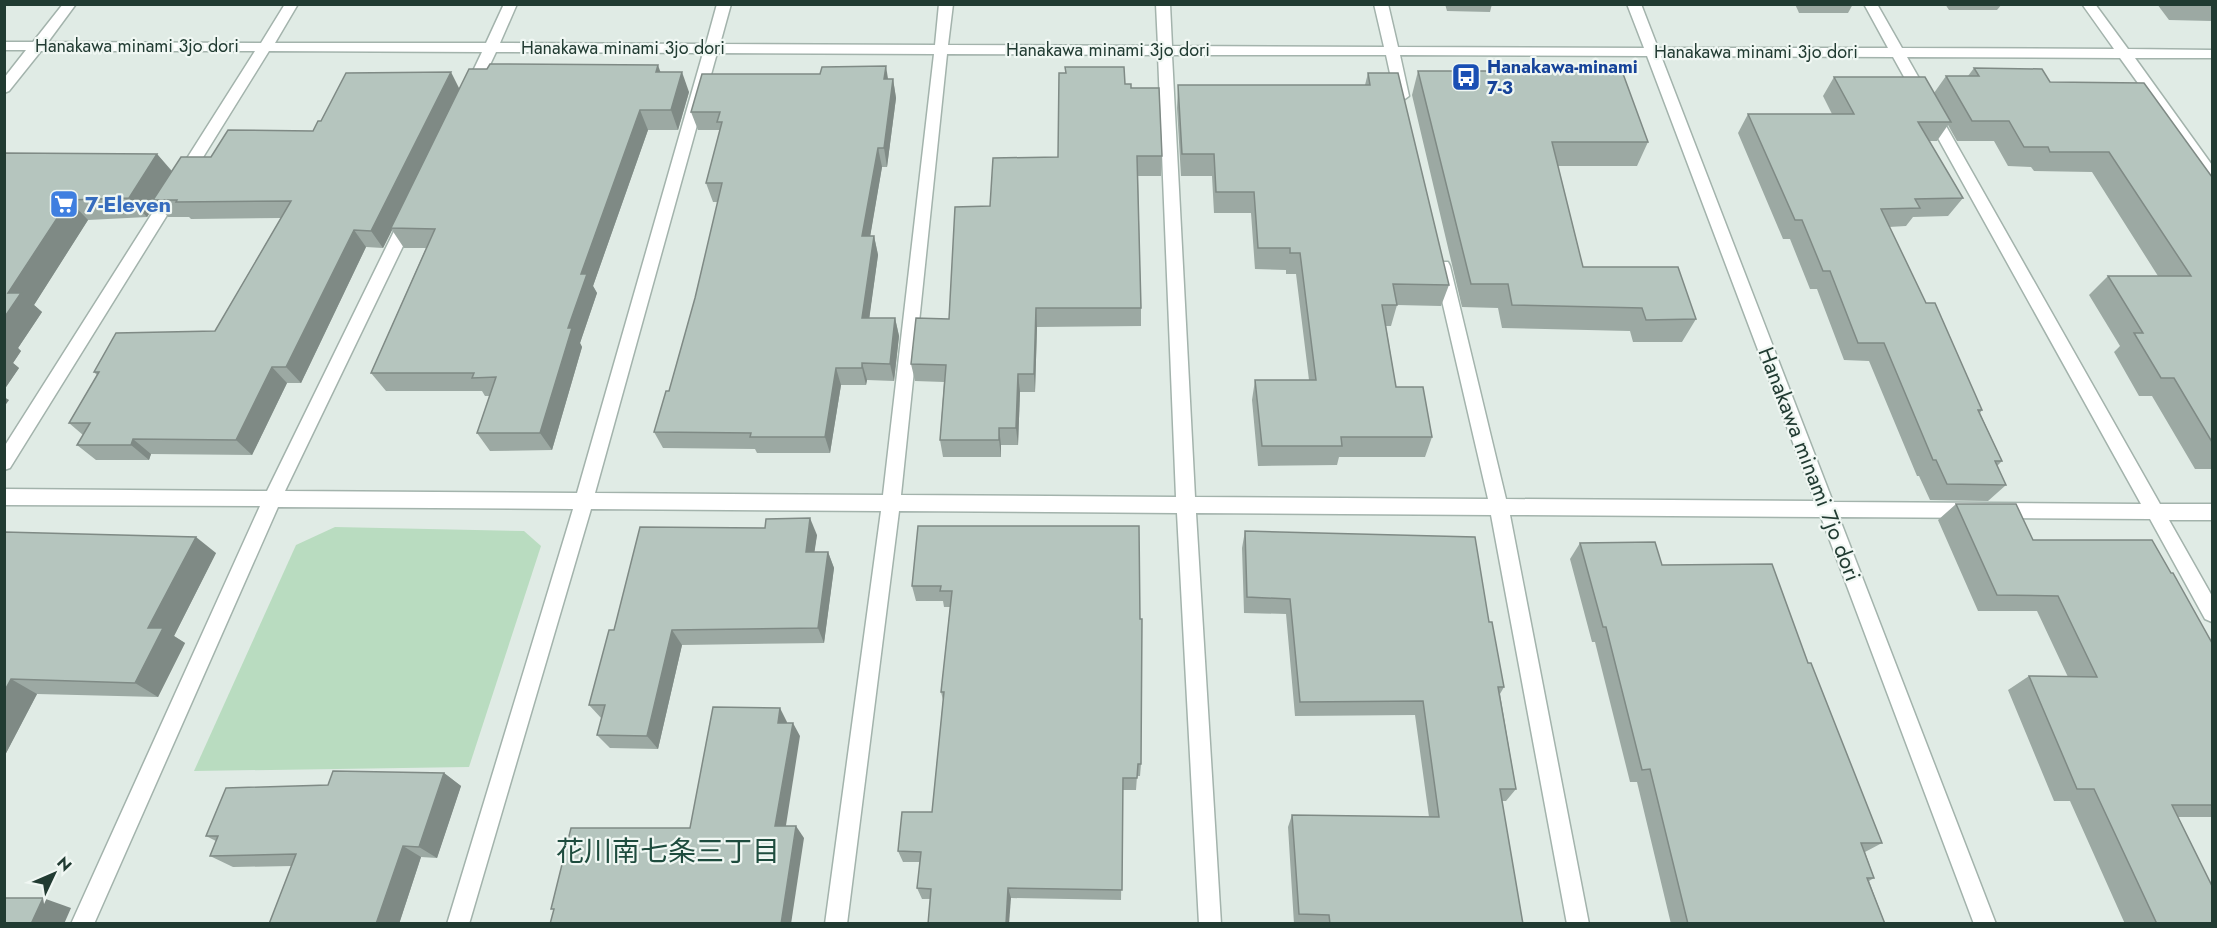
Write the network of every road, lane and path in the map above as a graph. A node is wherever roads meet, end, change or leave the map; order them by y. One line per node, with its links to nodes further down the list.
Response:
1 (70, 4): 12 (street)
2 (292, 4): 13 (street)
3 (511, 4): 14 (street)
4 (724, 4): 15 (street)
5 (946, 4): 16 (street)
6 (1163, 4): 17 (street)
7 (1381, 4): 18 (street)
8 (1634, 4): 19 (street, Hanakawa minami 7jo dori)
9 (1870, 4): 20 (street)
10 (2088, 4): 21 (street)
11 (4, 46): 12 (street, Hanakawa minami 3jo dori)
12 (38, 46): 13 (street, Hanakawa minami 3jo dori); 23 (street)
13 (265, 47): 14 (street, Hanakawa minami 3jo dori); 29 (street)
14 (491, 48): 15 (street, Hanakawa minami 3jo dori); 24 (street)
15 (711, 49): 16 (street, Hanakawa minami 3jo dori); 32 (street)
16 (940, 49): 17 (street, Hanakawa minami 3jo dori); 33 (street)
17 (1165, 50): 18 (street, Hanakawa minami 3jo dori); 34 (street)
18 (1391, 51): 19 (street, Hanakawa minami 3jo dori); 25 (street)
19 (1651, 52): 20 (street, Hanakawa minami 3jo dori); 36 (street, Hanakawa minami 7jo dori)
20 (1897, 53): 21 (street, Hanakawa minami 3jo dori); 37 (street)
21 (2124, 54): 22 (street, Hanakawa minami 3jo dori); 26 (street)
22 (2212, 54)
23 (4, 88)
24 (465, 101)
25 (1404, 108)
26 (2212, 175)
27 (418, 198): 31 (street)
28 (1437, 245): 35 (street)
29 (4, 463)
30 (4, 497): 31 (street)
31 (273, 498): 32 (street); 40 (street)
32 (584, 501): 33 (street); 41 (street)
33 (891, 503): 34 (street); 42 (street)
34 (1186, 505): 35 (street); 43 (street)
35 (1499, 507): 36 (street); 44 (street)
36 (1827, 509): 37 (street); 45 (street, Hanakawa minami 7jo dori)
37 (2156, 511): 38 (street); 39 (street)
38 (2212, 512)
39 (2212, 613)
40 (82, 924)
41 (458, 924)
42 (836, 924)
43 (1210, 924)
44 (1578, 924)
45 (1985, 924)

